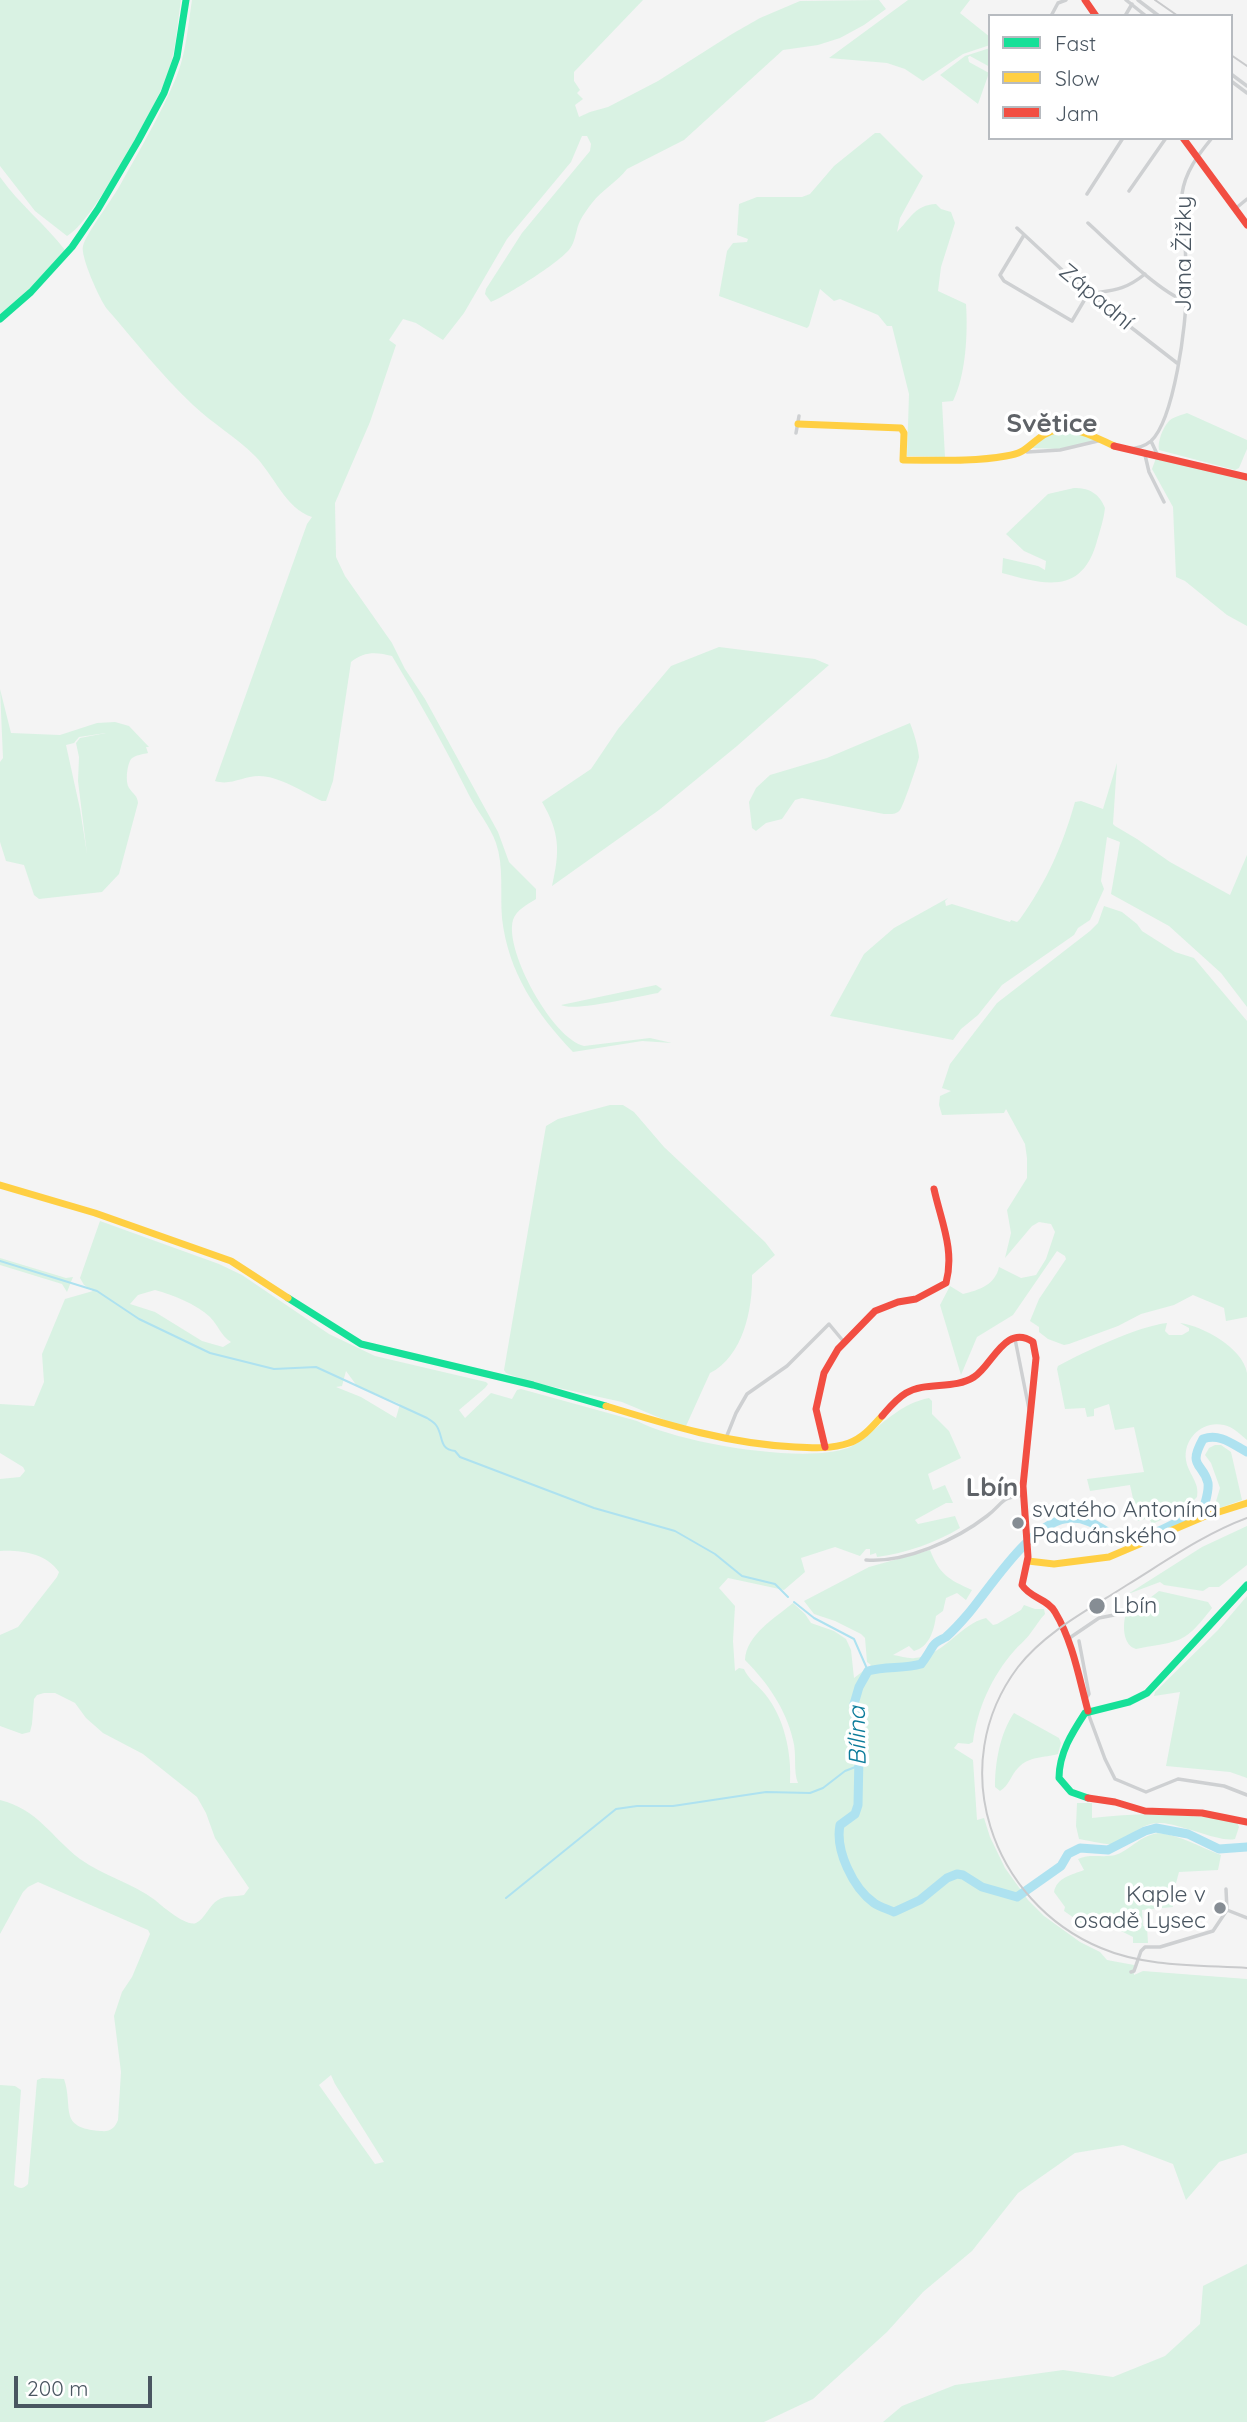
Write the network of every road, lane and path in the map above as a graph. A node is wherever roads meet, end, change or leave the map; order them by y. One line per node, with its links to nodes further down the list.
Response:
1 (186, 0): 28 (street)
2 (1052, 0): 6 (street)
3 (1066, 0): 6 (street)
4 (1126, 0): 7 (street)
5 (1138, 0): 11 (street)
6 (1058, 3): 8 (street)
7 (1132, 4): 9 (street); 10 (street)
8 (1052, 14)
9 (1126, 14)
10 (1144, 14)
11 (1156, 14)
12 (1122, 140): 18 (street)
13 (1165, 140): 17 (street)
14 (1184, 140): 16 (street)
15 (1210, 140): 16 (street, Jana Žižky)
16 (1197, 157): 20 (street); 27 (street, Jana Žižky)
17 (1129, 191)
18 (1087, 194)
19 (1247, 199): 20 (street)
20 (1235, 209): 22 (street)
21 (1088, 223): 25 (street)
22 (1247, 225)
23 (1017, 228): 24 (street, Západní)
24 (1024, 235): 26 (street, Západní); 26 (street)
25 (1145, 274): 26 (street); 27 (street)
26 (1088, 294): 29 (street, Západní)
27 (1186, 302): 29 (street, Jana Žižky)
28 (0, 319)
29 (1177, 363): 32 (street, Jana Žižky)
30 (797, 424): 34 (street)
31 (1102, 440): 33 (street); 34 (street); 34 (street)
32 (1151, 441): 33 (street); 36 (street)
33 (1121, 449): 35 (street)
34 (1025, 452)
35 (1145, 455): 36 (street); 38 (street)
36 (1160, 457): 37 (street)
37 (1247, 477)
38 (1164, 502)
39 (0, 1185): 44 (street)
40 (934, 1189): 42 (street)
41 (1015, 1339): 43 (street); 43 (street); 45 (street)
42 (844, 1342): 44 (street); 45 (street)
43 (1031, 1412): 47 (street)
44 (725, 1440): 45 (street)
45 (825, 1447)
46 (985, 1481): 48 (street)
47 (1023, 1495): 48 (street); 51 (street)
48 (1006, 1497): 50 (street)
49 (1247, 1503): 51 (street)
50 (866, 1560)
51 (1028, 1561): 54 (street)
52 (1247, 1585): 57 (street)
53 (1119, 1614): 54 (street)
54 (1068, 1639): 56 (street)
55 (1079, 1641): 56 (street)
56 (1085, 1700): 57 (street)
57 (1088, 1711): 58 (street); 59 (street)
58 (1247, 1795)
59 (1247, 1822)
60 (1226, 1889): 61 (street)
61 (1227, 1910): 62 (street); 63 (street)
62 (1247, 1918)
63 (1131, 1972)

